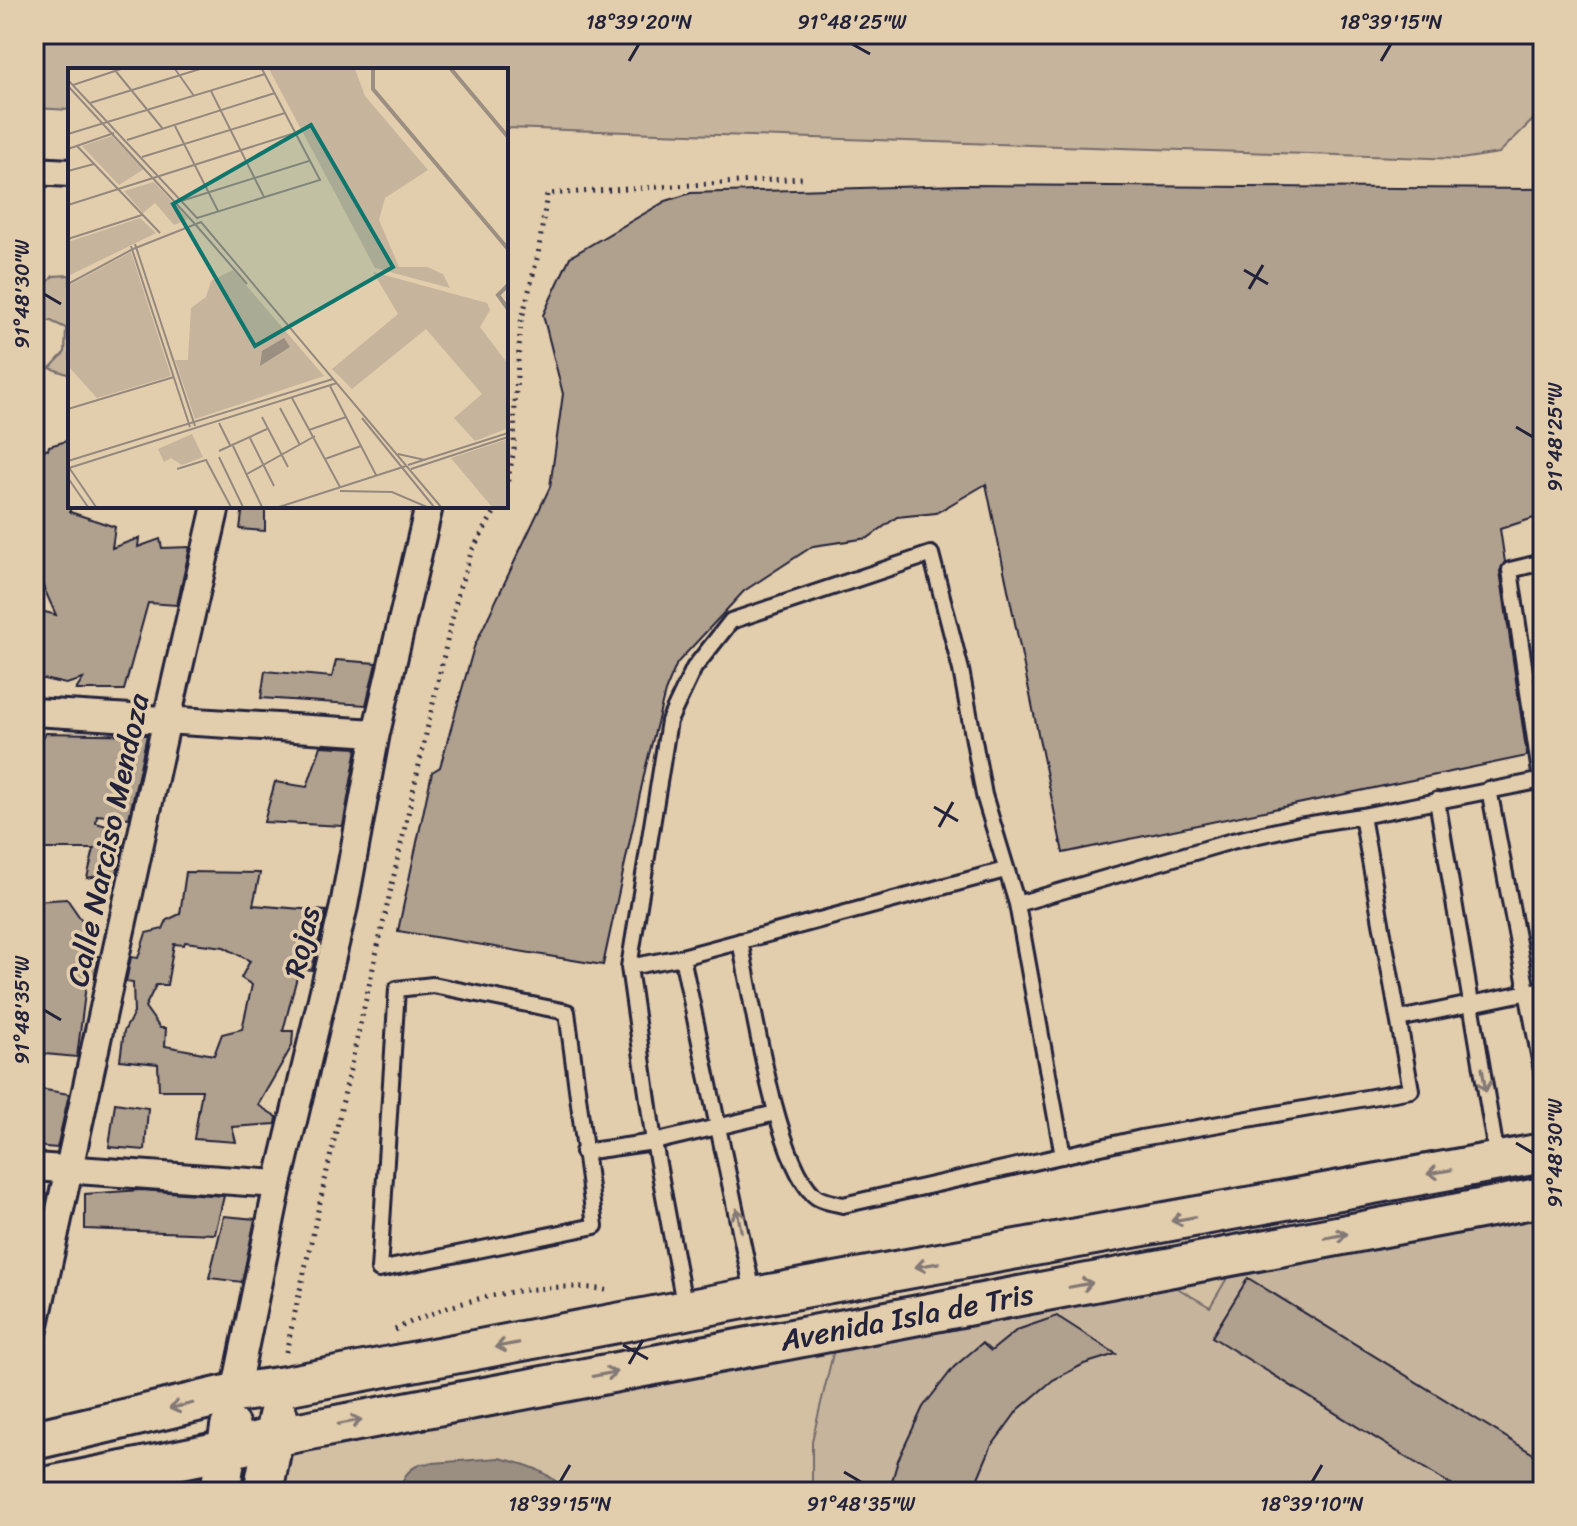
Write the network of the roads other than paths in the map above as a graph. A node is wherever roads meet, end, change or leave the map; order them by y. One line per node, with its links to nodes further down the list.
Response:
1 (34, 171): 2 (street)
2 (68, 173)
3 (216, 508): 7 (street, Calle Narciso Mendoza)
4 (429, 508): 8 (street, Rojas)
5 (1543, 562): 9 (lane)
6 (34, 712): 7 (street)
7 (167, 719): 8 (street); 31 (street, Calle Narciso Mendoza)
8 (376, 733): 32 (street, Rojas)
9 (1542, 780): 10 (lane)
10 (1489, 789): 11 (lane); 19 (lane)
11 (1437, 800): 12 (lane); 20 (lane)
12 (1362, 816): 14 (lane); 21 (lane)
13 (1005, 870): 14 (lane); 15 (lane); 17 (lane)
14 (1017, 904): 28 (lane)
15 (740, 941): 16 (lane); 23 (lane)
16 (682, 957): 17 (lane); 24 (lane)
17 (629, 967): 25 (lane)
18 (1543, 989): 19 (lane)
19 (1528, 992): 20 (lane); 22 (lane)
20 (1471, 1003): 21 (lane); 29 (lane, one-way to 29)
21 (1399, 1019): 28 (lane)
22 (1543, 1076)
23 (776, 1113): 24 (lane); 28 (lane)
24 (720, 1127): 25 (lane); 34 (lane, one-way to 24)
25 (654, 1142): 26 (lane); 35 (lane)
26 (583, 1152): 26 (lane)
27 (1543, 1153): 29 (main road, Avenida Isla de Tris)
28 (1063, 1156)
29 (1497, 1162): 34 (main road, Avenida Isla de Tris, one-way to 34)
30 (34, 1167): 31 (street)
31 (69, 1170): 32 (street); 36 (street, Calle Narciso Mendoza)
32 (278, 1184): 38 (street, Rojas)
33 (1543, 1197): 39 (main road, Avenida Isla de Tris, one-way to 33)
34 (754, 1297): 35 (main road, Avenida Isla de Tris)
35 (685, 1312): 37 (main road, Avenida Isla de Tris, one-way to 37)
36 (34, 1329)
37 (284, 1376): 38 (main road, Avenida Isla de Tris); 39 (main road)
38 (235, 1393): 40 (main road, Avenida Isla de Tris, one-way to 40); 41 (main road)
39 (273, 1437): 41 (main road, Avenida Isla de Tris); 44 (main road)
40 (34, 1440)
41 (226, 1450): 42 (main road, Avenida Isla de Tris); 43 (main road)
42 (34, 1489)
43 (220, 1492)
44 (263, 1492)

